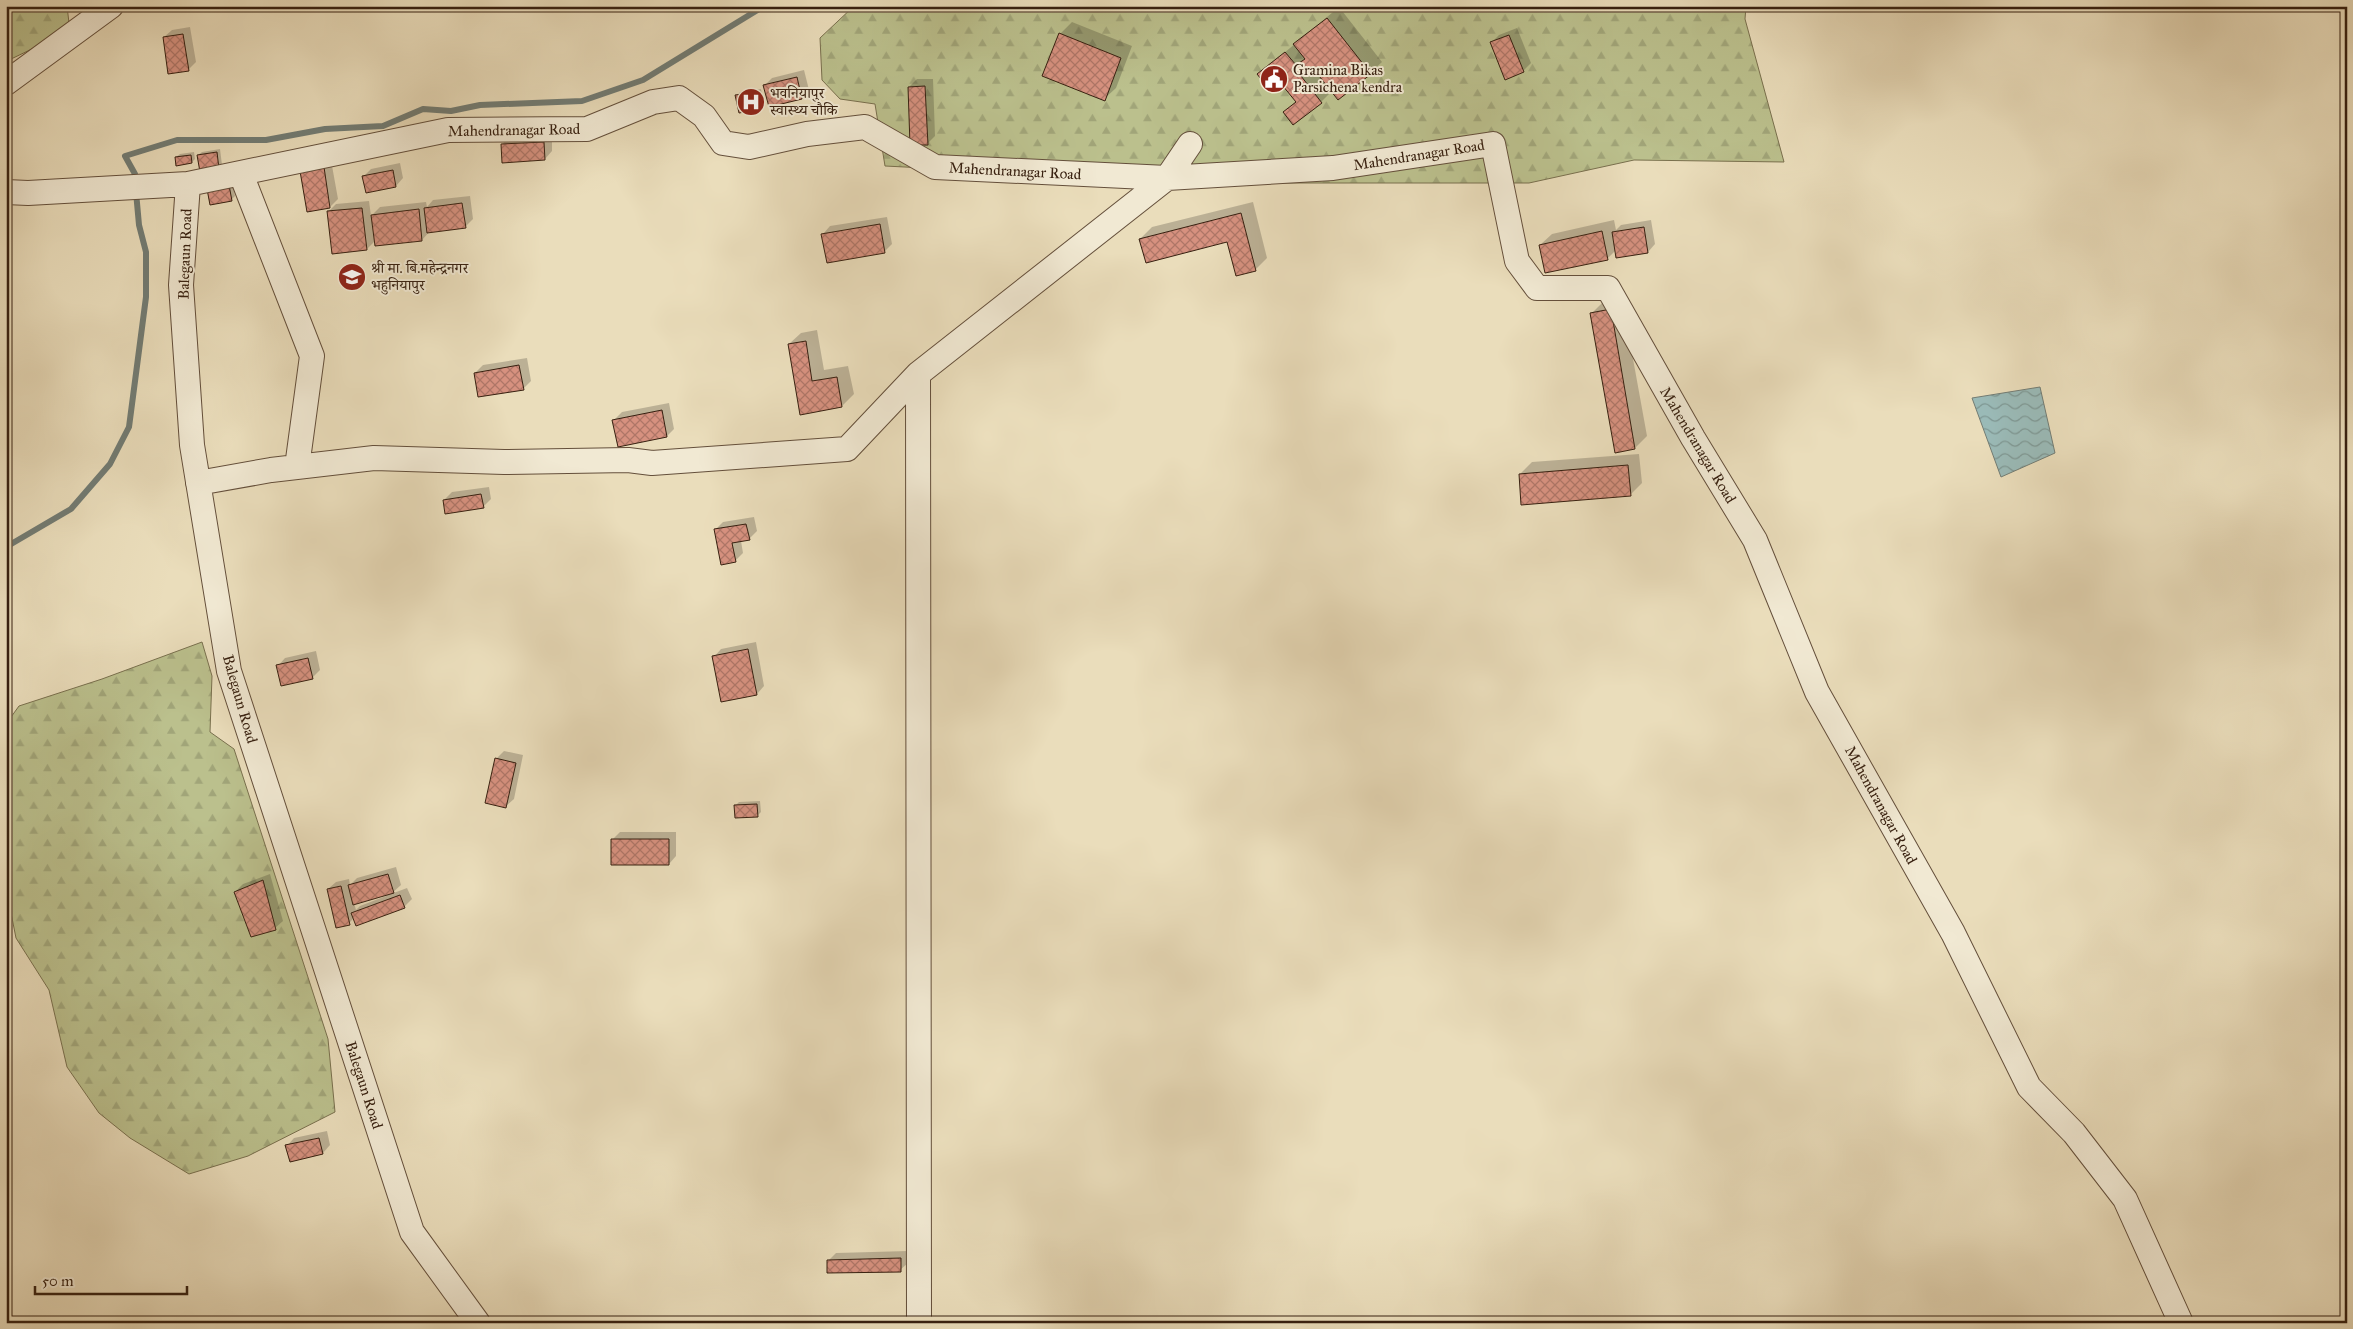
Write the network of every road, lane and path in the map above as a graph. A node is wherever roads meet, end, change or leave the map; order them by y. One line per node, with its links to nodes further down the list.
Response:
1 (111, 6): 2 (street)
2 (6, 83)
3 (1190, 144): 5 (street)
4 (241, 174): 5 (street, Mahendranagar Road); 6 (street, Mahendranagar Road); 9 (street)
5 (1167, 178): 8 (street); 13 (street, Mahendranagar Road)
6 (188, 184): 7 (street); 10 (street, Balegaun Road)
7 (6, 192)
8 (918, 374): 9 (street); 12 (street)
9 (297, 467): 10 (street)
10 (198, 483): 11 (street, Balegaun Road)
11 (478, 1323)
12 (919, 1323)
13 (2181, 1323)

